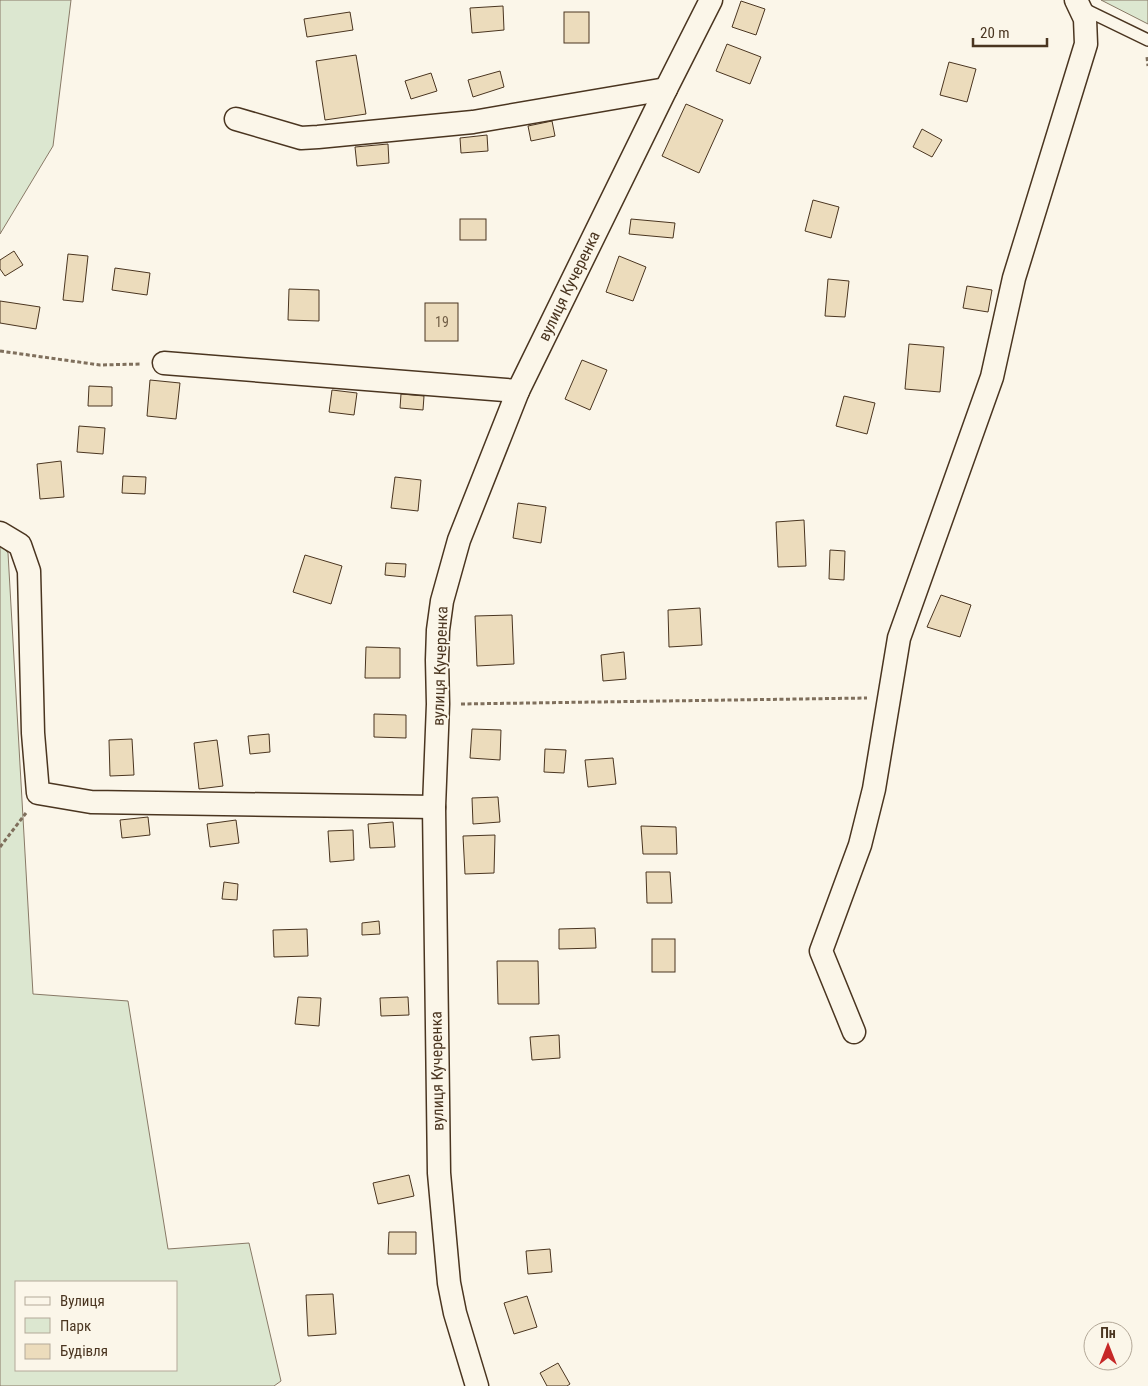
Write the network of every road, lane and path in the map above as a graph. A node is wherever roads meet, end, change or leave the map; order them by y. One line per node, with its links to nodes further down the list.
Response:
1 (705, 1): 4 (street, вулиця Кучеренка)
2 (1077, 3): 3 (lane); 10 (street)
3 (1148, 40)
4 (666, 89): 5 (street); 8 (street, вулиця Кучеренка)
5 (236, 119)
6 (0, 351): 7 (path)
7 (164, 363): 8 (street)
8 (518, 391): 11 (street, вулиця Кучеренка)
9 (0, 533): 12 (street)
10 (890, 698): 11 (path); 15 (street)
11 (438, 704): 13 (street, вулиця Кучеренка)
12 (38, 793): 13 (street); 14 (path)
13 (434, 808): 16 (street, вулиця Кучеренка)
14 (0, 847)
15 (854, 1032)
16 (477, 1386)

